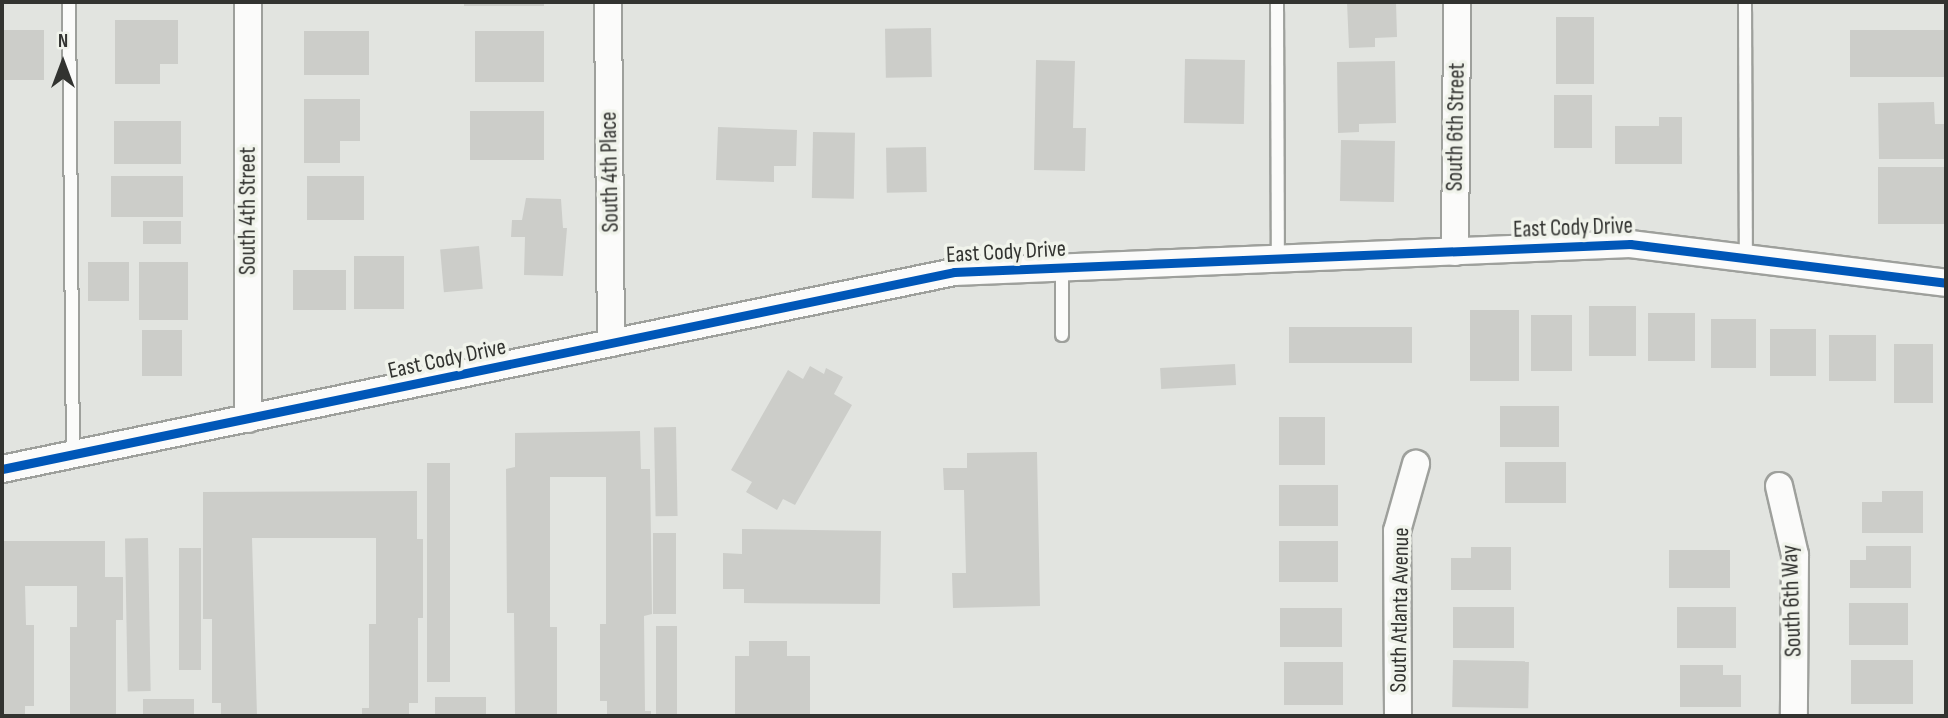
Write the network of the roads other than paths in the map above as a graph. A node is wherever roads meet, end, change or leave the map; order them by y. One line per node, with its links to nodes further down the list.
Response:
1 (69, 2): 15 (lane)
2 (248, 2): 14 (street, South 4th Street)
3 (608, 2): 13 (street, South 4th Place)
4 (1277, 2): 9 (lane)
5 (1457, 2): 7 (street, South 6th Street)
6 (1745, 2): 8 (lane)
7 (1455, 252): 8 (street, East Cody Drive); 9 (street, East Cody Drive)
8 (1746, 258): 11 (street, East Cody Drive)
9 (1278, 260): 10 (street, East Cody Drive)
10 (1062, 268): 12 (lane); 13 (street, East Cody Drive)
11 (1946, 283)
12 (1062, 335)
13 (611, 343): 14 (street, East Cody Drive)
14 (248, 419): 15 (street, East Cody Drive)
15 (73, 453): 17 (street, East Cody Drive)
16 (1416, 464): 19 (street, South Atlanta Avenue)
17 (2, 469)
18 (1779, 486): 20 (street, South 6th Way)
19 (1398, 716)
20 (1794, 716)

